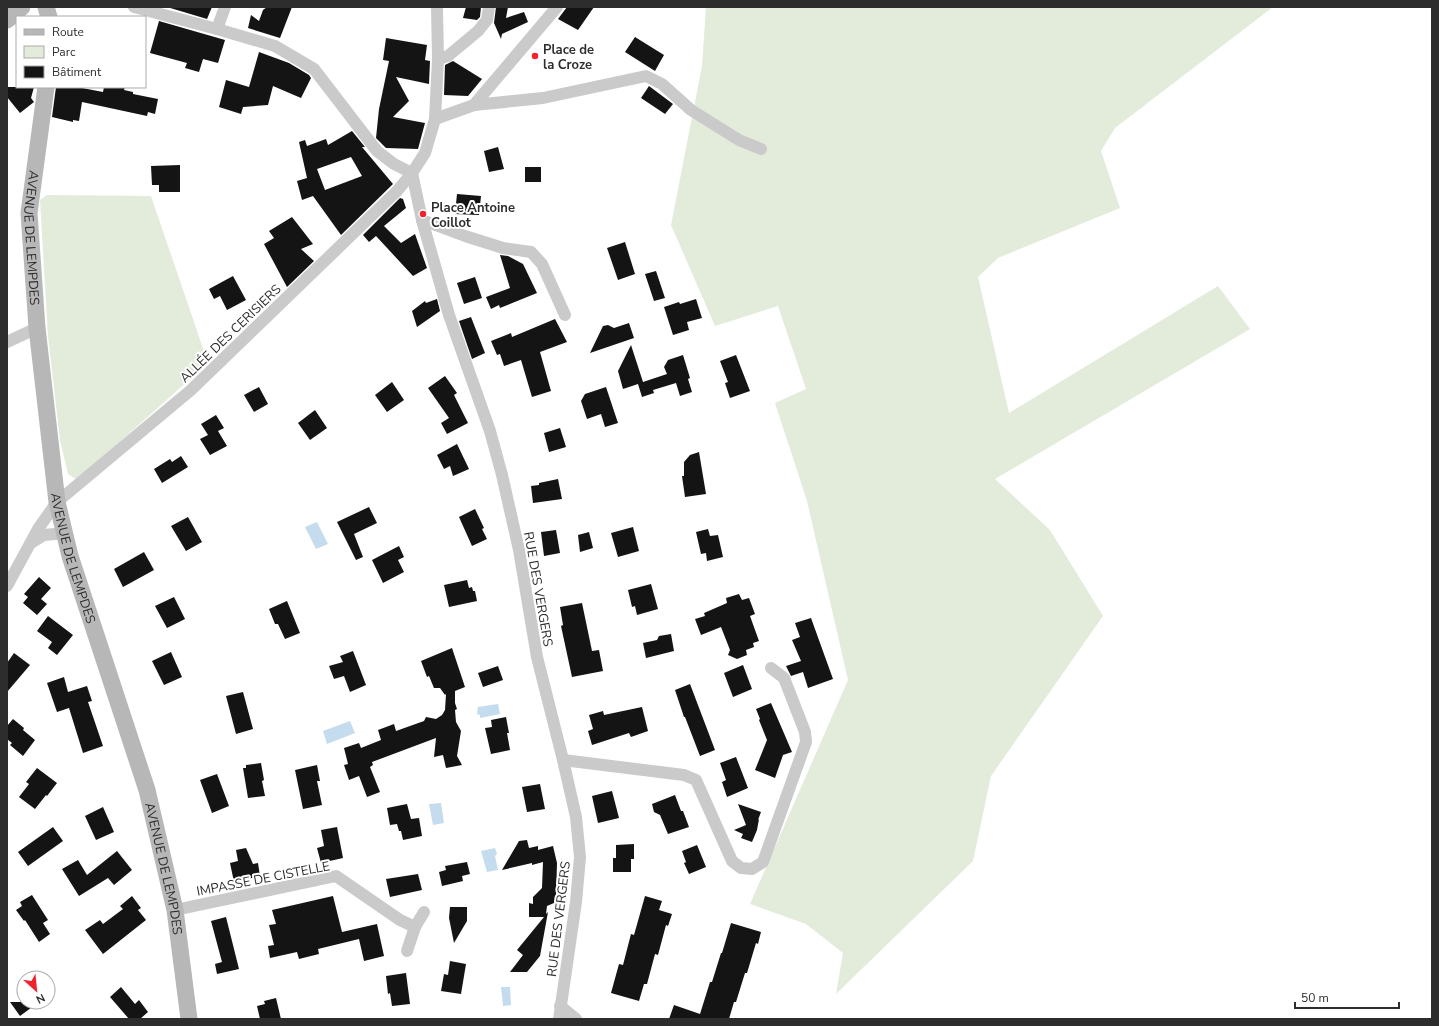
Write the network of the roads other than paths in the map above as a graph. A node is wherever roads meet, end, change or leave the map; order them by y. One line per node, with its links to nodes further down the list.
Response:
1 (22, 7): 7 (street)
2 (134, 7): 8 (street)
3 (225, 7): 8 (street)
4 (437, 7): 9 (street)
5 (489, 7): 9 (street)
6 (557, 7): 11 (street)
7 (7, 20)
8 (217, 29): 14 (street)
9 (438, 59): 12 (street)
10 (46, 88): 17 (street, AVENUE DE LEMPDES)
11 (474, 105): 12 (street); 13 (street)
12 (435, 119): 14 (street)
13 (761, 149)
14 (412, 173): 15 (street, RUE DES VERGERS); 19 (street, ALLÉE DES CERISIERS)
15 (422, 220): 16 (street); 24 (street, RUE DES VERGERS)
16 (565, 315)
17 (37, 328): 18 (street); 19 (street, AVENUE DE LEMPDES)
18 (7, 342)
19 (57, 502): 20 (street, AVENUE DE LEMPDES); 21 (street, ALLÉE DES CERISIERS)
20 (64, 533): 21 (street); 25 (street, AVENUE DE LEMPDES)
21 (31, 543): 22 (street, ALLÉE DES CERISIERS)
22 (7, 586)
23 (771, 668): 24 (street)
24 (563, 760): 29 (street, RUE DES VERGERS)
25 (175, 910): 27 (street, IMPASSE DE CISTELLE); 30 (street, AVENUE DE LEMPDES)
26 (424, 912): 27 (street)
27 (415, 927): 28 (street)
28 (407, 951)
29 (560, 1006): 31 (street, RUE DES VERGERS); 32 (street)
30 (189, 1019)
31 (559, 1019)
32 (576, 1019)

